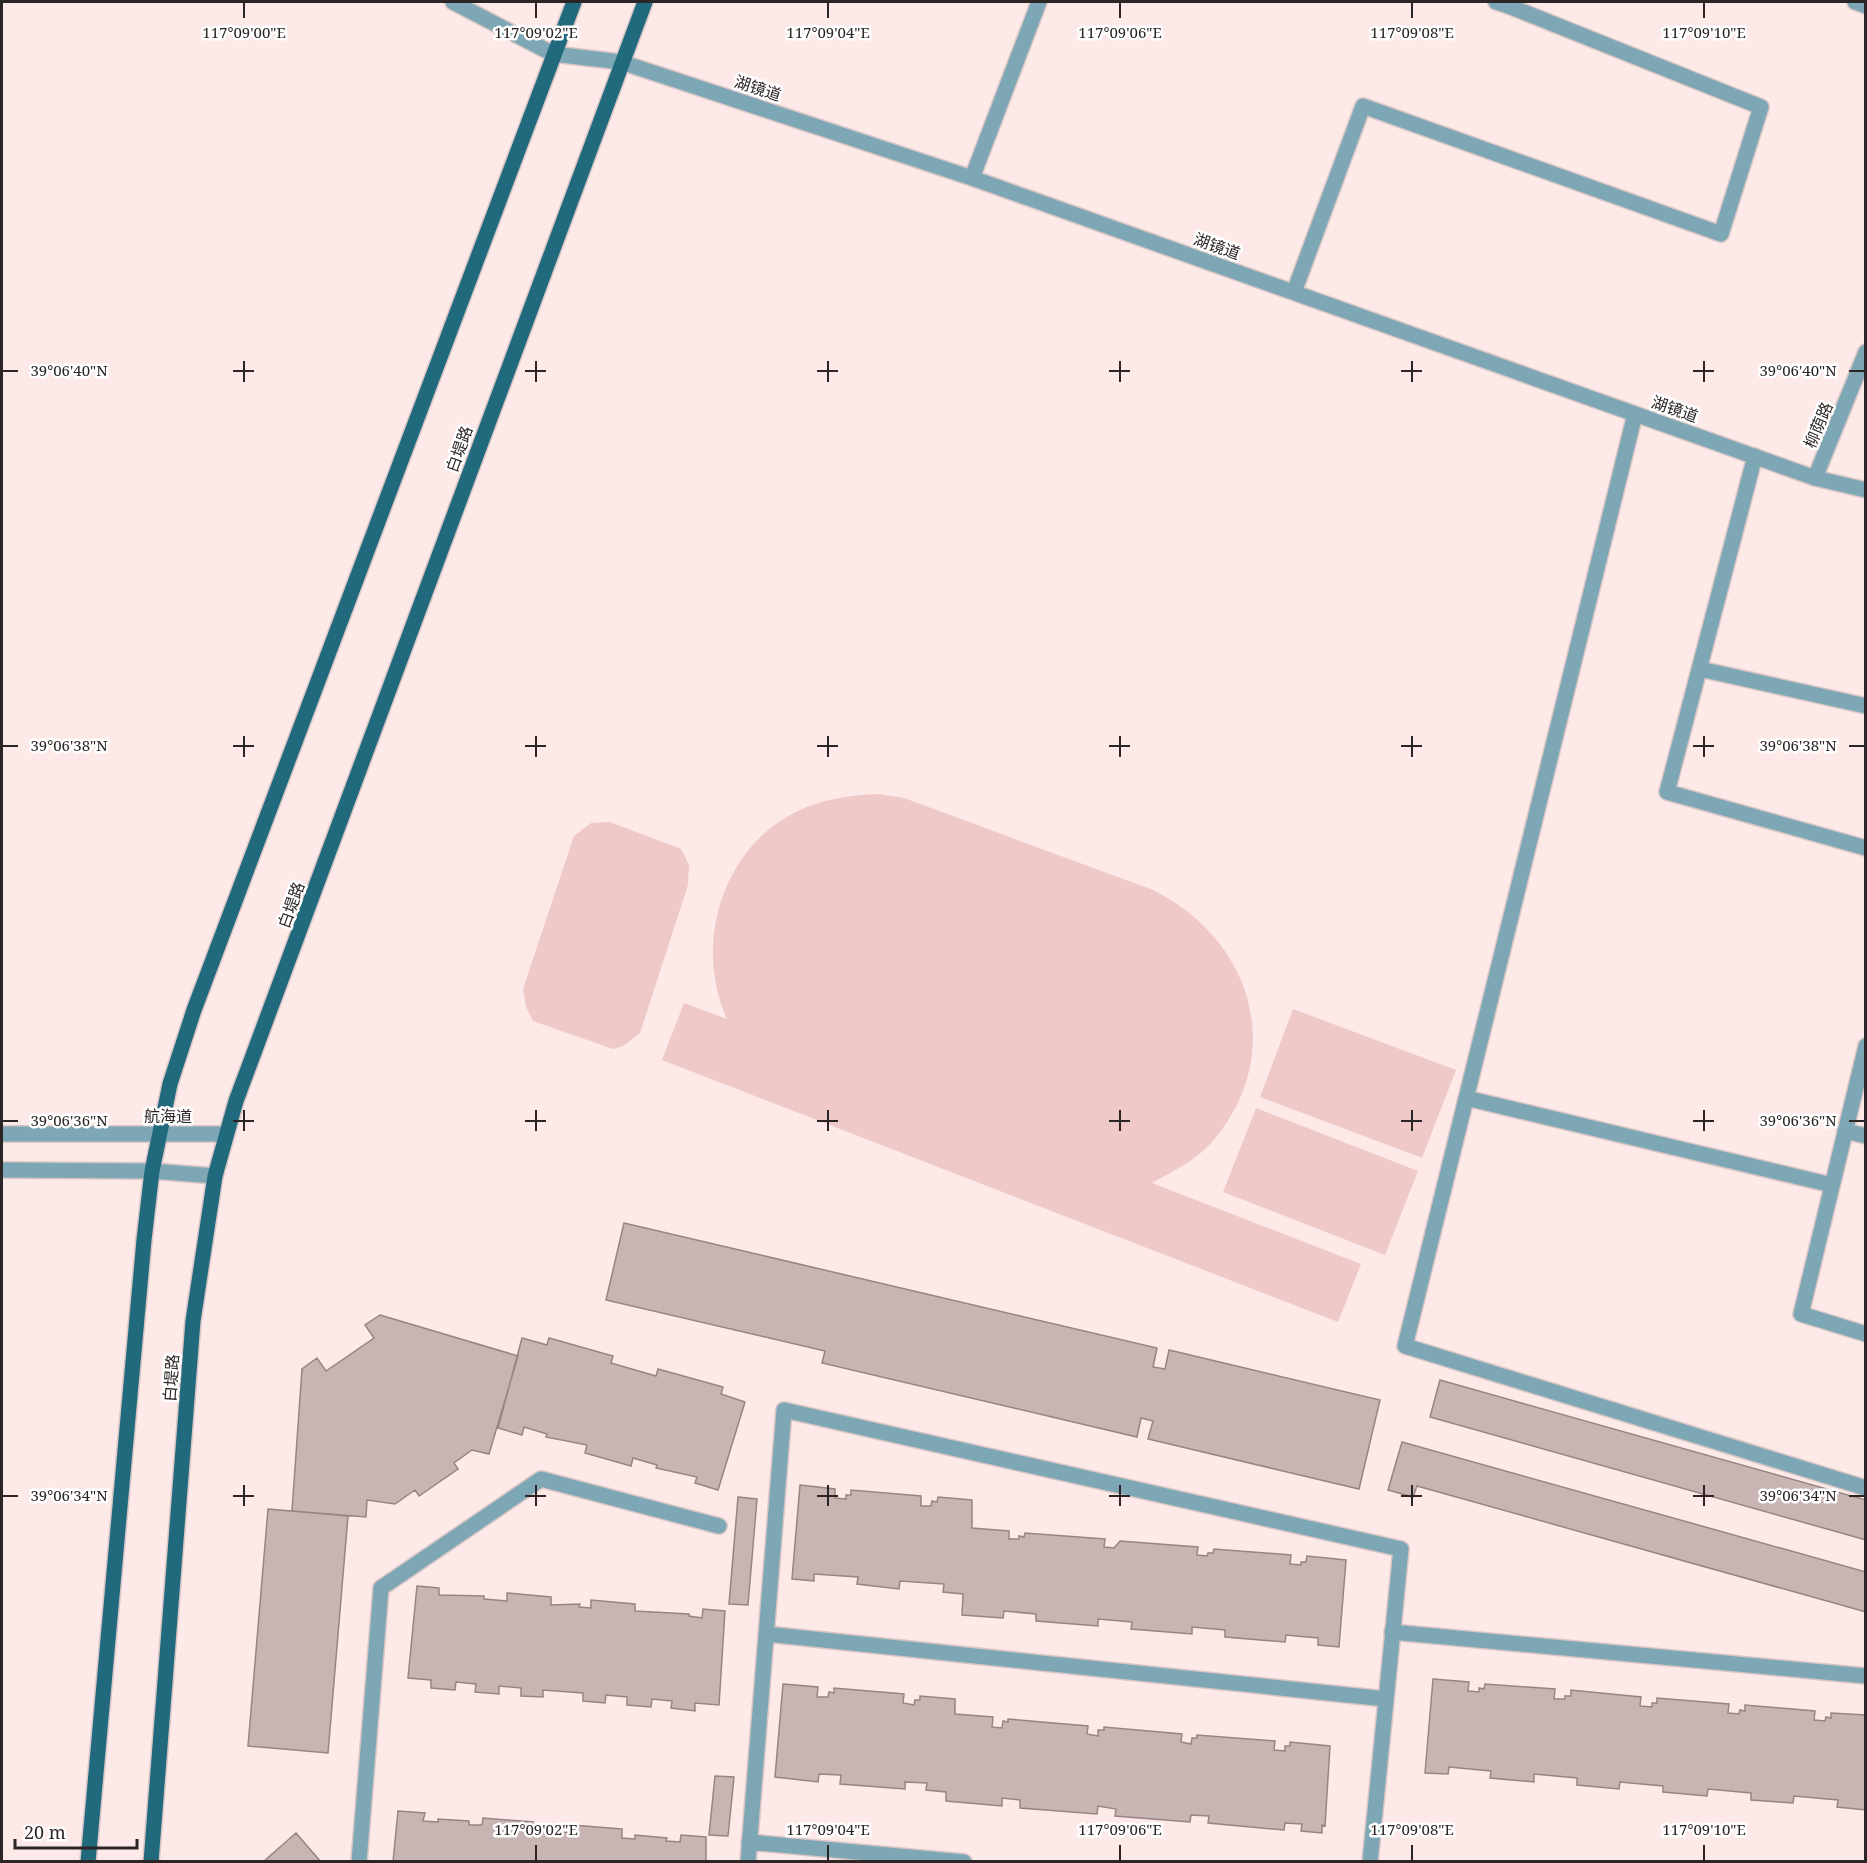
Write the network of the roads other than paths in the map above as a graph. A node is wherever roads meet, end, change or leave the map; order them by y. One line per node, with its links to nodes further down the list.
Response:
1 (453, 2): 8 (street)
2 (574, 2): 8 (main road)
3 (645, 2): 9 (main road, 白堤路)
4 (1039, 2): 10 (street)
5 (1855, 2): 7 (street)
6 (1506, 3): 11 (street)
7 (1866, 6)
8 (553, 54): 9 (street, 湖镜道); 24 (main road)
9 (621, 62): 10 (street, 湖镜道); 25 (main road, 白堤路)
10 (972, 178): 11 (street, 湖镜道)
11 (1294, 292): 13 (street, 湖镜道)
12 (1866, 352): 15 (street, 柳荫路)
13 (1635, 414): 14 (street, 湖镜道); 21 (street)
14 (1755, 456): 15 (street, 湖镜道); 17 (street)
15 (1815, 478): 16 (street, 湖镜道)
16 (1866, 489)
17 (1700, 669): 18 (street); 19 (street)
18 (1866, 706)
19 (1866, 848)
20 (1866, 1046): 22 (street)
21 (1466, 1098): 30 (street); 32 (street)
22 (1845, 1131): 26 (street); 30 (street)
23 (2, 1134): 24 (street, 航海道)
24 (160, 1134): 25 (street, 航海道); 28 (main road)
25 (226, 1134): 29 (main road, 白堤路)
26 (1866, 1136)
27 (2, 1170): 28 (street)
28 (152, 1171): 29 (street); 39 (main road)
29 (215, 1176): 40 (main road, 白堤路)
30 (1832, 1185): 31 (street)
31 (1866, 1334)
32 (1866, 1488)
33 (719, 1526): 41 (street)
34 (1392, 1632): 35 (street); 36 (street); 37 (street)
35 (766, 1634): 37 (street); 38 (street)
36 (1866, 1676)
37 (1386, 1699): 44 (street)
38 (749, 1842): 42 (street); 43 (street)
39 (88, 1862)
40 (151, 1862)
41 (359, 1862)
42 (748, 1862)
43 (964, 1862)
44 (1370, 1862)

